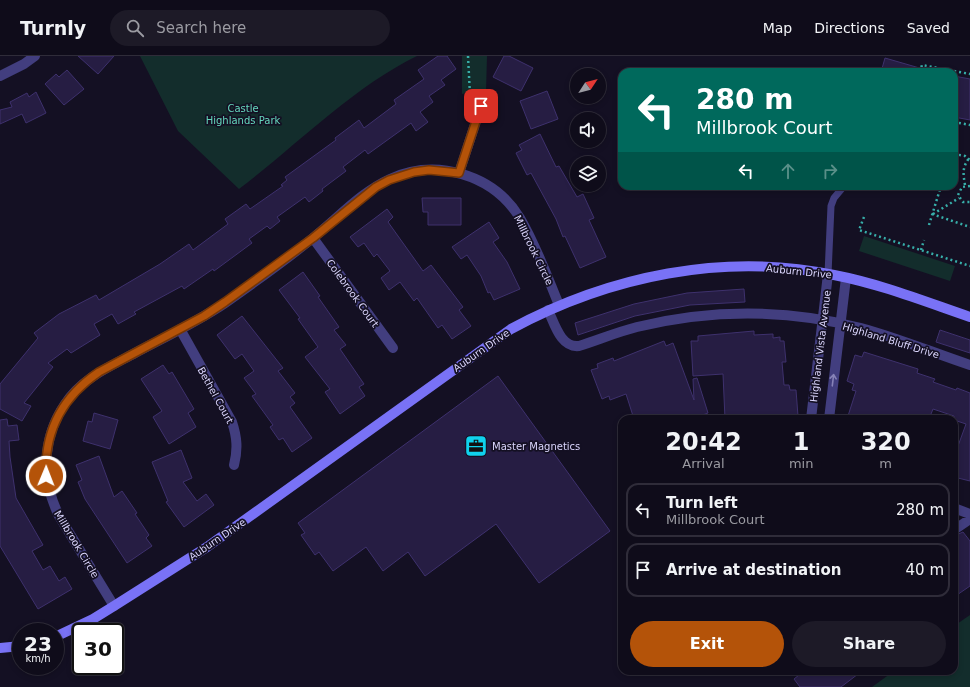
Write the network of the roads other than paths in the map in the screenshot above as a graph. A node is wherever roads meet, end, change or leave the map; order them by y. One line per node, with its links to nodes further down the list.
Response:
1 (35, 56): 2 (street)
2 (0, 76)
3 (481, 106): 4 (street)
4 (459, 173): 6 (street, Millbrook Circle); 9 (street, Millbrook Circle)
5 (841, 190): 7 (lane)
6 (313, 238): 14 (street, Millbrook Circle); 15 (street, Colebrook Court)
7 (828, 274): 8 (street, Auburn Drive); 9 (street, Auburn Drive); 12 (street, Highland Vista Avenue)
8 (846, 278): 11 (street, Auburn Drive); 13 (street, Highland Vista Avenue)
9 (559, 305): 10 (street, Auburn Drive)
10 (548, 310): 12 (street, Highland Bluff Drive); 24 (street, Auburn Drive)
11 (970, 317)
12 (822, 320): 13 (street, Highland Bluff Drive); 17 (street, Highland Vista Avenue)
13 (840, 324): 16 (street, Highland Bluff Drive); 18 (street, Highland Vista Avenue, one-way to 13)
14 (180, 329): 19 (street, Bethel Court); 24 (street, Millbrook Circle)
15 (393, 348)
16 (970, 365)
17 (811, 415)
18 (829, 415)
19 (234, 465)
20 (958, 510): 21 (street)
21 (970, 514)
22 (970, 519): 23 (street)
23 (958, 527)
24 (114, 606): 25 (street, Auburn Drive)
25 (64, 633)
26 (12, 647): 27 (street)
27 (0, 648)

